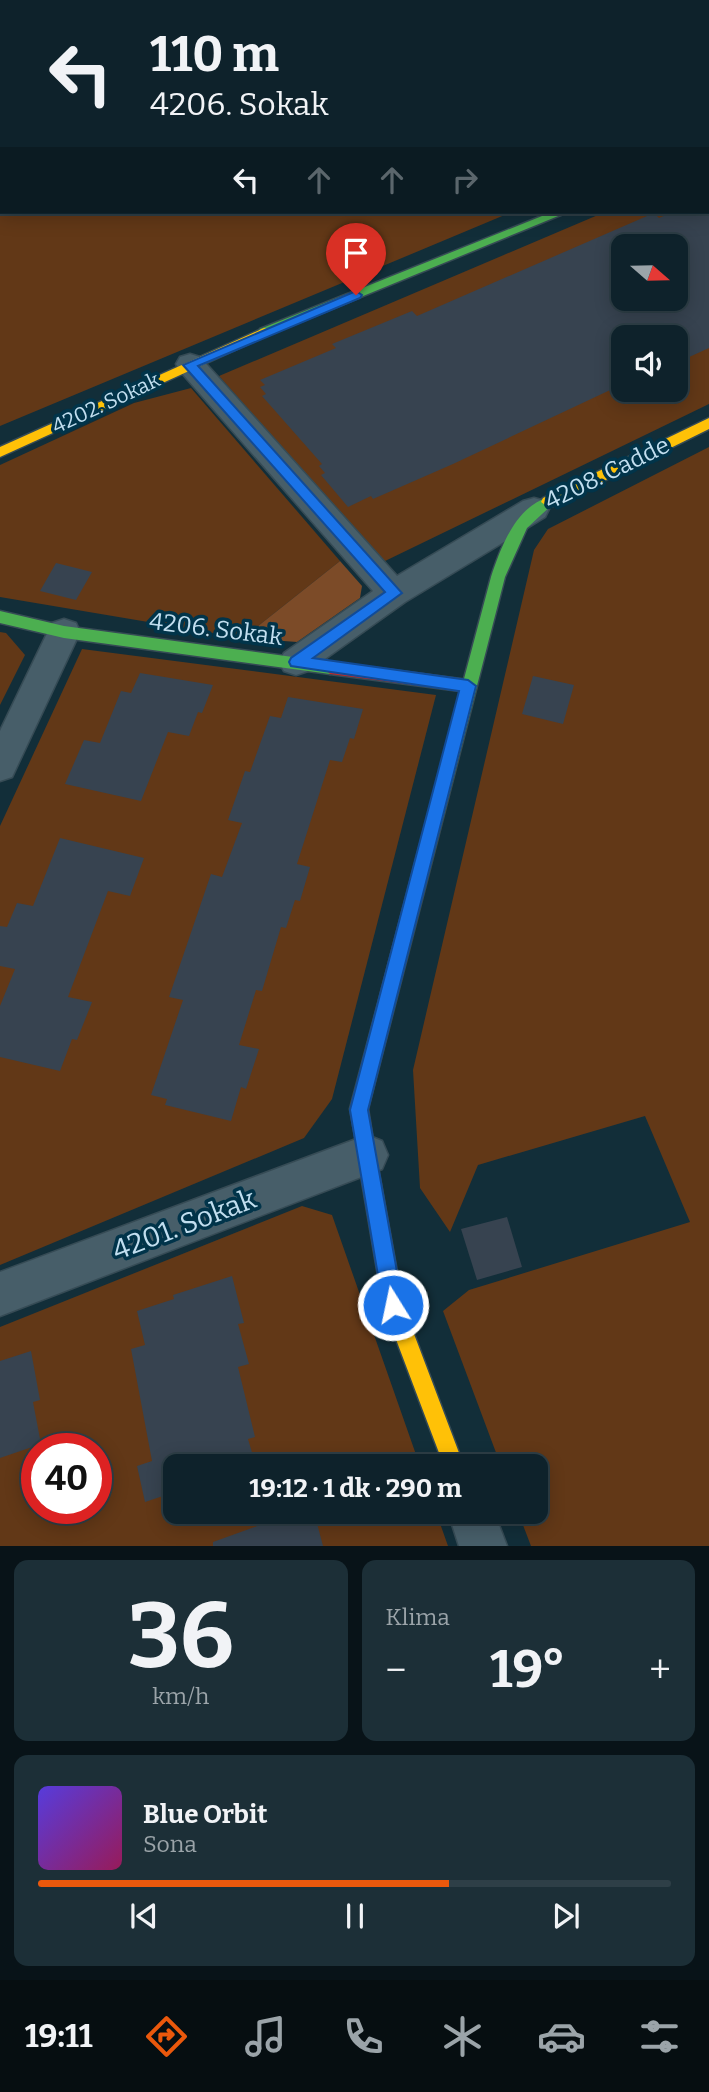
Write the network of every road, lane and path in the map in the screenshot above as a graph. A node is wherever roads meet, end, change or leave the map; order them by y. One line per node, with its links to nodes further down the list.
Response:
1 (557, 214): 2 (street, 4202. Sokak)
2 (190, 365): 4 (street, 4202. Sokak); 6 (street)
3 (709, 422): 5 (street, 4208. Cadde)
4 (0, 452)
5 (534, 509): 6 (street); 10 (street, 4208. Cadde)
6 (394, 593): 9 (street)
7 (0, 617): 8 (street, 4206. Sokak)
8 (64, 632): 9 (street, 4206. Sokak); 11 (street)
9 (296, 662): 10 (street, 4206. Sokak)
10 (468, 686): 12 (street, 4208. Cadde)
11 (0, 766)
12 (367, 1154): 13 (street, 4201. Sokak); 14 (street, 4208. Cadde)
13 (0, 1294)
14 (449, 1454)
15 (475, 1524): 16 (street)
16 (483, 1546)

